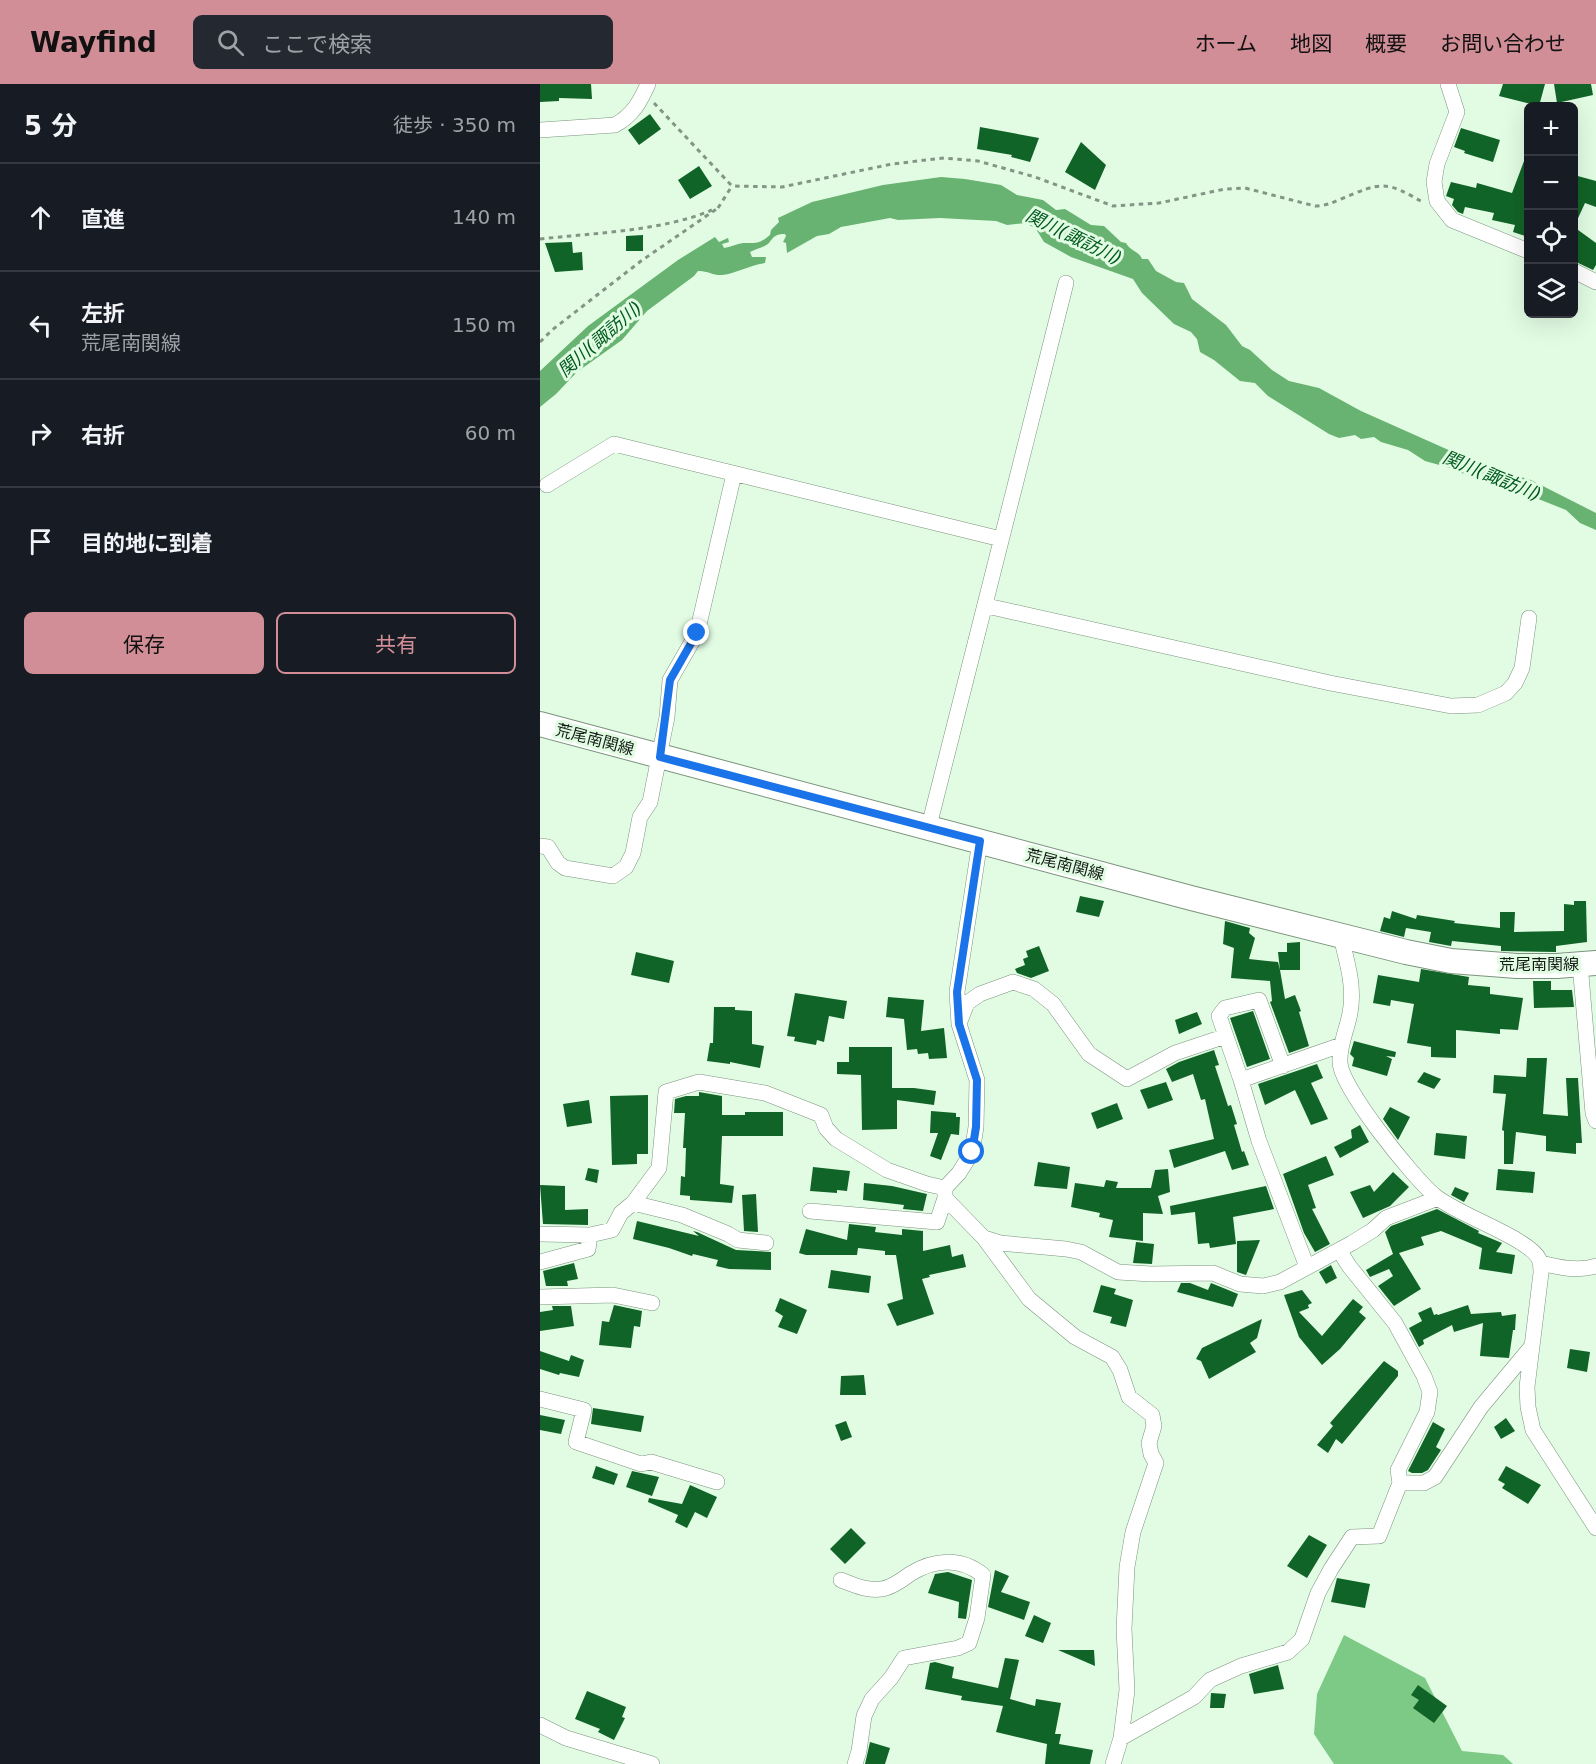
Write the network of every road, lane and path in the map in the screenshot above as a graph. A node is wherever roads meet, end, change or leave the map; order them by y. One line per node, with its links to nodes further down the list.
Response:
1 (1448, 84): 6 (street)
2 (646, 89): 3 (street); 4 (path)
3 (540, 130)
4 (732, 186): 5 (path); 6 (path)
5 (718, 208): 7 (path); 12 (path)
6 (1452, 220): 8 (street)
7 (540, 239)
8 (1524, 249)
9 (1578, 273): 10 (street)
10 (1596, 282)
11 (1066, 283): 15 (street)
12 (540, 342)
13 (734, 474): 14 (street); 15 (street); 19 (street)
14 (547, 485)
15 (1001, 539): 16 (street)
16 (987, 606): 17 (street); 20 (street)
17 (1529, 618)
18 (540, 724): 19 (main road, 荒尾南関線)
19 (660, 757): 20 (main road, 荒尾南関線); 22 (street)
20 (929, 826): 21 (main road, 荒尾南関線)
21 (980, 841): 23 (main road, 荒尾南関線); 25 (street)
22 (540, 846)
23 (1341, 937): 24 (main road, 荒尾南関線); 27 (street)
24 (1588, 964): 30 (street)
25 (959, 1024): 26 (street); 31 (street)
26 (1226, 1036): 28 (street); 29 (street)
27 (1341, 1045): 28 (street); 32 (street)
28 (1283, 1066): 29 (street)
29 (1241, 1080): 43 (street)
30 (1596, 1121)
31 (945, 1193): 33 (street); 34 (street); 37 (street)
32 (1438, 1198): 39 (street); 41 (street)
33 (633, 1203): 36 (street); 38 (street)
34 (810, 1211)
35 (540, 1234): 36 (street)
36 (590, 1235): 40 (street)
37 (984, 1238): 43 (street); 53 (street)
38 (766, 1243)
39 (1339, 1250): 43 (street); 49 (street)
40 (540, 1262)
41 (1540, 1263): 42 (street); 46 (street)
42 (1596, 1266)
43 (1307, 1267)
44 (540, 1297): 45 (street)
45 (652, 1303)
46 (1532, 1345): 49 (street); 50 (street)
47 (540, 1399): 48 (street)
48 (717, 1482)
49 (1400, 1484): 53 (street)
50 (1596, 1528)
51 (841, 1580): 55 (street)
52 (540, 1725): 54 (street)
53 (1121, 1738): 56 (street)
54 (652, 1764)
55 (855, 1764)
56 (1113, 1764)

